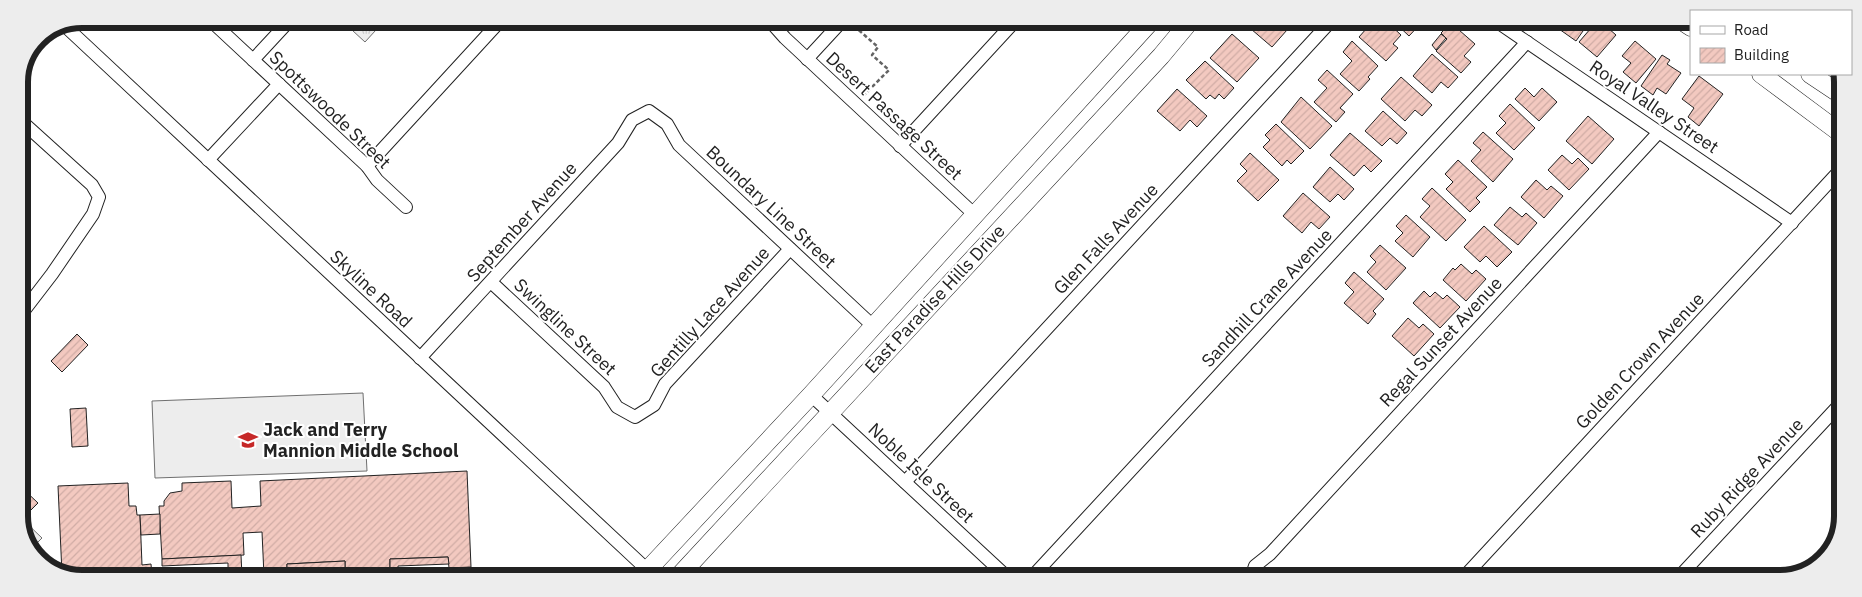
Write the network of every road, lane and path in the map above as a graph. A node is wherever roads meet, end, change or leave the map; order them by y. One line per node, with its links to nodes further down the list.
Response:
1 (219, 28): 15 (street, Spottswoode Street)
2 (283, 28): 15 (street)
3 (494, 28): 27 (street)
4 (777, 28): 14 (street, Desert Passage Street)
5 (840, 28): 14 (street)
6 (855, 28): 20 (path)
7 (1009, 28): 25 (street)
8 (1145, 28): 30 (main road, East Paradise Hills Drive)
9 (1184, 28): 39 (main road, East Paradise Hills Drive)
10 (1325, 28): 41 (street, Glen Falls Avenue)
11 (1506, 28): 13 (street, Royal Valley Street)
12 (69, 30): 26 (street, Skyline Road)
13 (1527, 42): 24 (street, Royal Valley Street); 46 (street, Sandhill Crane Avenue)
14 (807, 59): 25 (street, Desert Passage Street)
15 (253, 60): 18 (street, Spottswoode Street)
16 (1761, 75): 23 (main road)
17 (1812, 75): 19 (main road)
18 (279, 84): 26 (street); 27 (street, Spottswoode Street)
19 (1834, 90)
20 (862, 98)
21 (649, 110): 32 (street, Boundary Line Street); 33 (street, September Avenue)
22 (28, 127): 34 (street)
23 (1834, 128)
24 (1660, 132): 31 (street, Royal Valley Street); 47 (street, Regal Sunset Avenue)
25 (900, 146): 30 (street, Desert Passage Street)
26 (208, 160): 36 (street, Skyline Road)
27 (367, 166): 29 (street, Spottswoode Street)
28 (1834, 177): 31 (street, Golden Crown Avenue)
29 (406, 207)
30 (975, 215): 35 (main road, East Paradise Hills Drive)
31 (1792, 223): 48 (street, Golden Crown Avenue)
32 (790, 249): 35 (street, Boundary Line Street); 40 (street, Gentilly Lace Avenue)
33 (492, 282): 36 (street, September Avenue); 40 (street, Swingline Street)
34 (28, 305)
35 (873, 326): 37 (main road, East Paradise Hills Drive)
36 (420, 358): 42 (street, Skyline Road)
37 (811, 395): 39 (street, Noble Isle Street); 43 (main road, East Paradise Hills Drive)
38 (1834, 411): 49 (street, Ruby Ridge Avenue)
39 (831, 413): 41 (street, Noble Isle Street); 44 (main road, East Paradise Hills Drive)
40 (635, 417)
41 (905, 482): 45 (street, Noble Isle Street)
42 (644, 570)
43 (652, 570)
44 (685, 570)
45 (999, 570)
46 (1038, 570)
47 (1254, 570)
48 (1470, 570)
49 (1685, 570)

